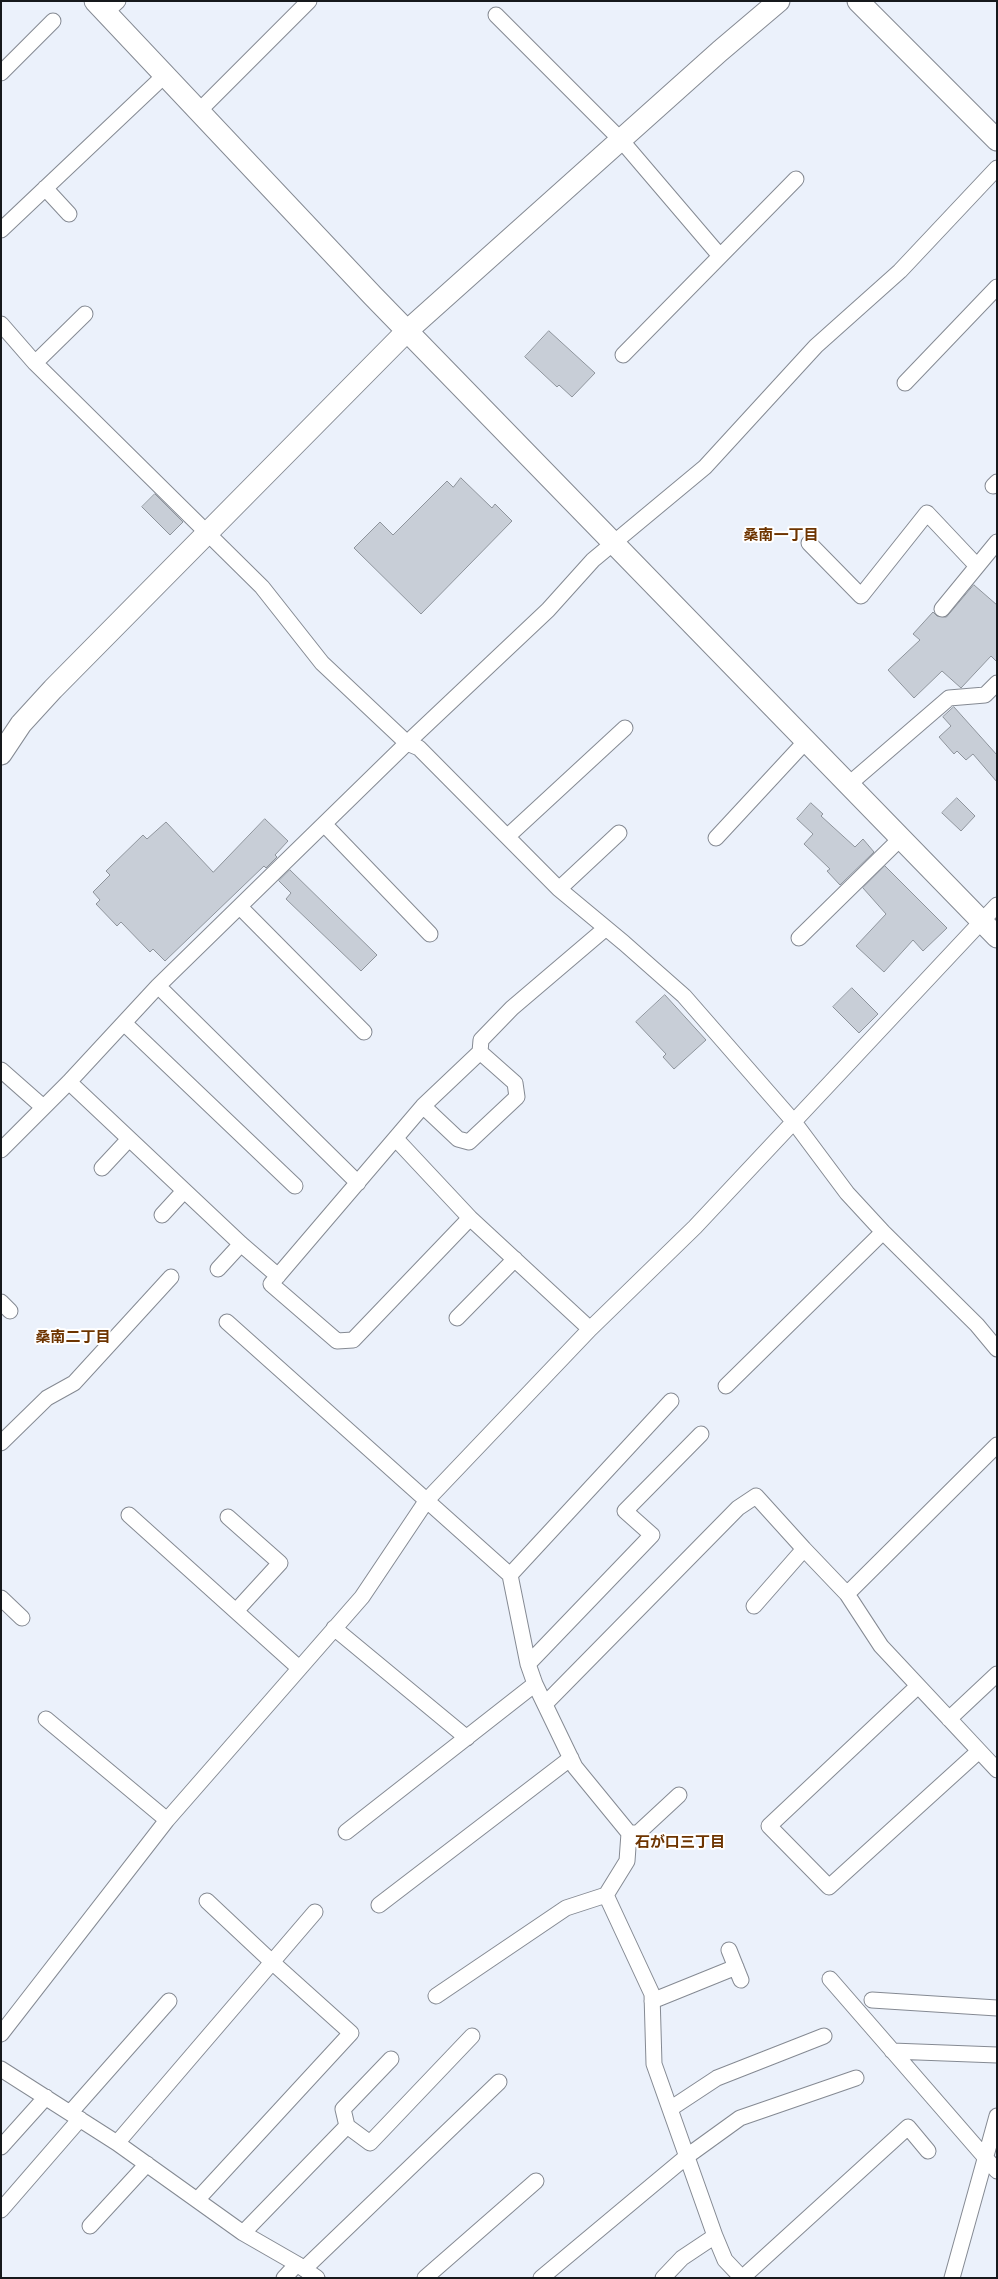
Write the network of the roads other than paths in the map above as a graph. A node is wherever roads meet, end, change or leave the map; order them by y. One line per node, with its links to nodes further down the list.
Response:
1 (309, 1): 9 (street)
2 (779, 1): 10 (street)
3 (858, 1): 11 (street)
4 (106, 5): 8 (street)
5 (496, 15): 10 (street)
6 (53, 21): 7 (street)
7 (1, 73)
8 (165, 75): 9 (street); 14 (street)
9 (199, 111): 21 (street)
10 (621, 140): 17 (street); 21 (street)
11 (997, 140)
12 (997, 168): 28 (street)
13 (796, 179): 17 (street)
14 (45, 188): 15 (street); 16 (street)
15 (69, 214)
16 (1, 230)
17 (720, 256): 22 (street)
18 (997, 287): 24 (street)
19 (85, 314): 23 (street)
20 (1, 324): 23 (street)
21 (407, 331): 25 (street); 28 (street)
22 (623, 355)
23 (35, 362): 25 (street)
24 (905, 383)
25 (207, 534): 34 (street); 35 (street)
26 (997, 542): 29 (street)
27 (809, 543): 29 (street)
28 (614, 544): 33 (street); 34 (street)
29 (977, 566): 30 (street)
30 (942, 609)
31 (997, 683): 36 (street)
32 (625, 728): 39 (street)
33 (806, 741): 36 (street); 40 (street)
34 (407, 743): 37 (street); 39 (street)
35 (2, 751)
36 (848, 785): 41 (street)
37 (325, 825): 44 (street); 47 (street)
38 (619, 833): 42 (street)
39 (508, 836): 42 (street)
40 (716, 838)
41 (901, 838): 45 (street); 49 (street)
42 (559, 889): 46 (street)
43 (997, 905): 45 (street)
44 (240, 907): 50 (street); 52 (street)
45 (981, 920): 48 (street); 58 (street)
46 (606, 928): 53 (street); 58 (street)
47 (430, 934)
48 (997, 937)
49 (799, 938)
50 (158, 986): 51 (street); 63 (street)
51 (124, 1023): 55 (street); 64 (street)
52 (364, 1032)
53 (480, 1052): 56 (street); 56 (street)
54 (1, 1070): 57 (street)
55 (68, 1082): 57 (street); 59 (street)
56 (423, 1106): 60 (street)
57 (42, 1107): 61 (street)
58 (794, 1122): 68 (street); 76 (street)
59 (129, 1139): 62 (street); 65 (street)
60 (396, 1139): 63 (street); 67 (street)
61 (1, 1150)
62 (102, 1168)
63 (358, 1183): 72 (street)
64 (295, 1186)
65 (184, 1190): 66 (street); 69 (street)
66 (162, 1215)
67 (470, 1218): 70 (street); 72 (street)
68 (883, 1232): 77 (street); 78 (street)
69 (241, 1244): 71 (street); 72 (street)
70 (514, 1259): 74 (street); 76 (street)
71 (218, 1269)
72 (278, 1276)
73 (171, 1277): 81 (street)
74 (457, 1318)
75 (228, 1322): 83 (street)
76 (590, 1329): 83 (street)
77 (997, 1349)
78 (726, 1386)
79 (671, 1401): 87 (street)
80 (701, 1434): 94 (street)
81 (1, 1443)
82 (997, 1445): 88 (street)
83 (427, 1500): 87 (street); 93 (street)
84 (129, 1515): 91 (street)
85 (228, 1517): 91 (street)
86 (804, 1549): 88 (street); 90 (street); 99 (street)
87 (510, 1575): 94 (street)
88 (847, 1594): 98 (street)
89 (1, 1598): 92 (street)
90 (754, 1606)
91 (236, 1611): 95 (street)
92 (22, 1618)
93 (334, 1628): 95 (street); 102 (street)
94 (528, 1664): 97 (street)
95 (299, 1668): 107 (street)
96 (997, 1674): 101 (street)
97 (535, 1684): 99 (street); 102 (street)
98 (918, 1686): 101 (street); 103 (street)
99 (545, 1704): 104 (street)
100 (46, 1718): 107 (street)
101 (949, 1719): 103 (street)
102 (467, 1738): 108 (street)
103 (979, 1751): 105 (street)
104 (570, 1758): 109 (street); 112 (street)
105 (997, 1770)
106 (679, 1795): 109 (street)
107 (167, 1820): 122 (street)
108 (346, 1832)
109 (629, 1833): 110 (street)
110 (606, 1895): 117 (street); 120 (street)
111 (207, 1901): 115 (street)
112 (379, 1904)
113 (315, 1912): 115 (street)
114 (729, 1950): 120 (street)
115 (272, 1962): 136 (street); 144 (street)
116 (830, 1979): 125 (street)
117 (436, 1996)
118 (872, 2000): 121 (street)
119 (168, 2001): 133 (street)
120 (652, 2001): 132 (street)
121 (997, 2008)
122 (1, 2034)
123 (472, 2036): 135 (street)
124 (824, 2036): 132 (street)
125 (892, 2051): 126 (street); 140 (street)
126 (997, 2055)
127 (391, 2059): 135 (street)
128 (1, 2069): 131 (street)
129 (856, 2078): 139 (street)
130 (499, 2082): 149 (street)
131 (46, 2097): 133 (street); 137 (street)
132 (670, 2109): 139 (street)
133 (75, 2116): 136 (street); 145 (street)
134 (997, 2116): 140 (street)
135 (347, 2126): 147 (street)
136 (117, 2143): 141 (street)
137 (1, 2147)
138 (928, 2151): 148 (street)
139 (686, 2157): 148 (street); 153 (street)
140 (986, 2159): 142 (street); 155 (street)
141 (147, 2164): 144 (street); 146 (street)
142 (997, 2171)
143 (536, 2180): 152 (street)
144 (197, 2200): 147 (street)
145 (1, 2210)
146 (90, 2226)
147 (243, 2233): 149 (street)
148 (715, 2236): 154 (street)
149 (300, 2266): 150 (street); 151 (street)
150 (284, 2278)
151 (317, 2278)
152 (425, 2278)
153 (541, 2278)
154 (663, 2278)
155 (952, 2278)

